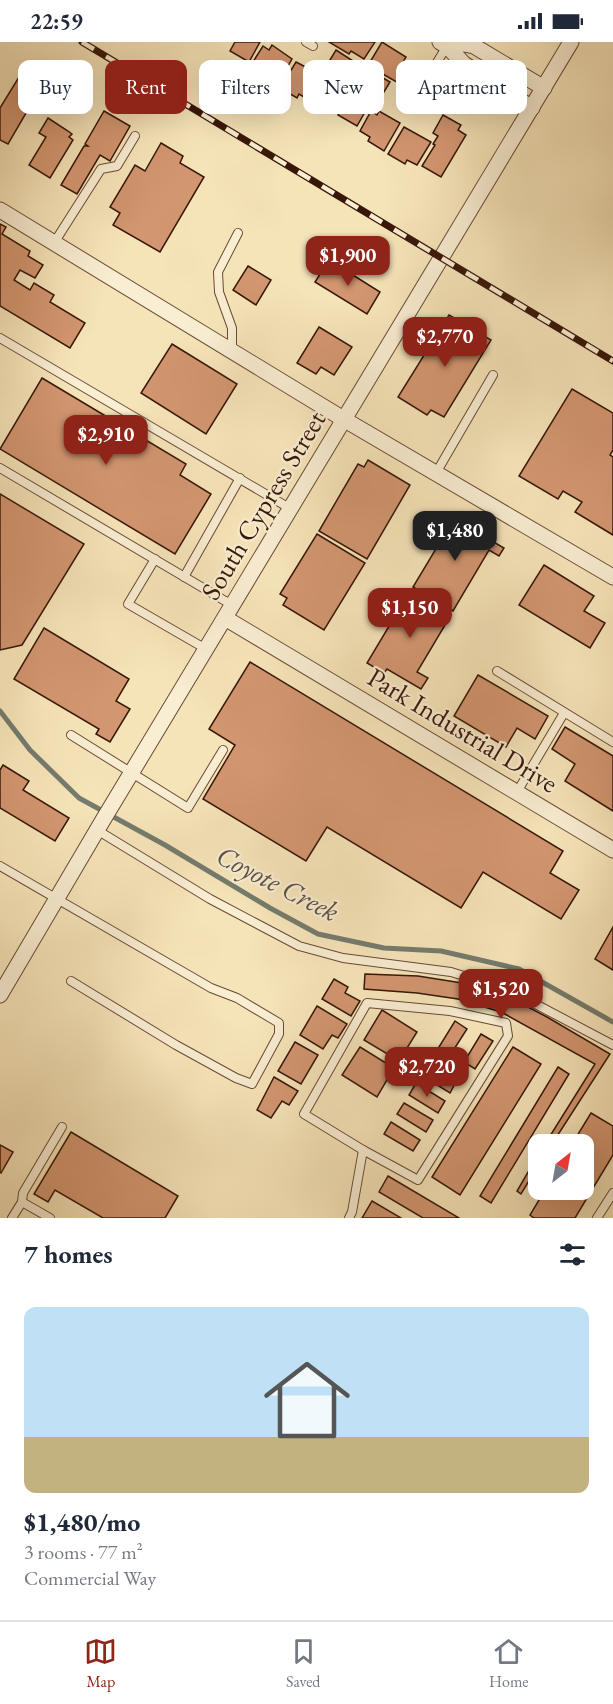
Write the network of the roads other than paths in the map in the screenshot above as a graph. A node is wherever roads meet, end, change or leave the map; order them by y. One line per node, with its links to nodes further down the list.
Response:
1 (571, 42): 4 (street, South Cypress Street)
2 (443, 44): 3 (lane); 4 (street); 5 (street)
3 (435, 60)
4 (544, 88): 5 (street, South Cypress Street)
5 (532, 108): 13 (street, South Cypress Street)
6 (135, 136): 9 (lane)
7 (0, 210): 9 (street)
8 (238, 233): 11 (lane)
9 (54, 243): 11 (street)
10 (0, 338): 16 (lane)
11 (232, 351): 13 (street)
12 (493, 375): 15 (lane)
13 (345, 420): 15 (street); 17 (street, South Cypress Street)
14 (0, 468): 18 (lane)
15 (436, 473): 20 (street)
16 (240, 478): 17 (lane); 19 (lane)
17 (291, 509): 21 (street, South Cypress Street)
18 (155, 559): 19 (lane); 22 (lane)
19 (184, 577): 21 (lane)
20 (613, 577)
21 (229, 611): 22 (street, South Cypress Street); 29 (street, Park Industrial Drive)
22 (206, 649): 28 (street, South Cypress Street)
23 (497, 671): 24 (lane)
24 (564, 713): 26 (lane); 29 (lane)
25 (71, 735): 28 (lane)
26 (613, 742)
27 (223, 750): 28 (lane)
28 (131, 773): 30 (street, South Cypress Street)
29 (517, 792): 31 (street, Park Industrial Drive)
30 (100, 825): 33 (street, South Cypress Street); 36 (lane)
31 (613, 850)
32 (0, 866): 33 (lane)
33 (57, 899): 34 (lane); 35 (street, South Cypress Street)
34 (71, 981)
35 (0, 995)
36 (613, 1045)
37 (62, 1127): 40 (lane)
38 (363, 1150): 38 (lane); 43 (lane)
39 (613, 1193): 44 (lane)
40 (22, 1202): 41 (lane); 42 (lane)
41 (12, 1218)
42 (50, 1218)
43 (349, 1218)
44 (597, 1218)

